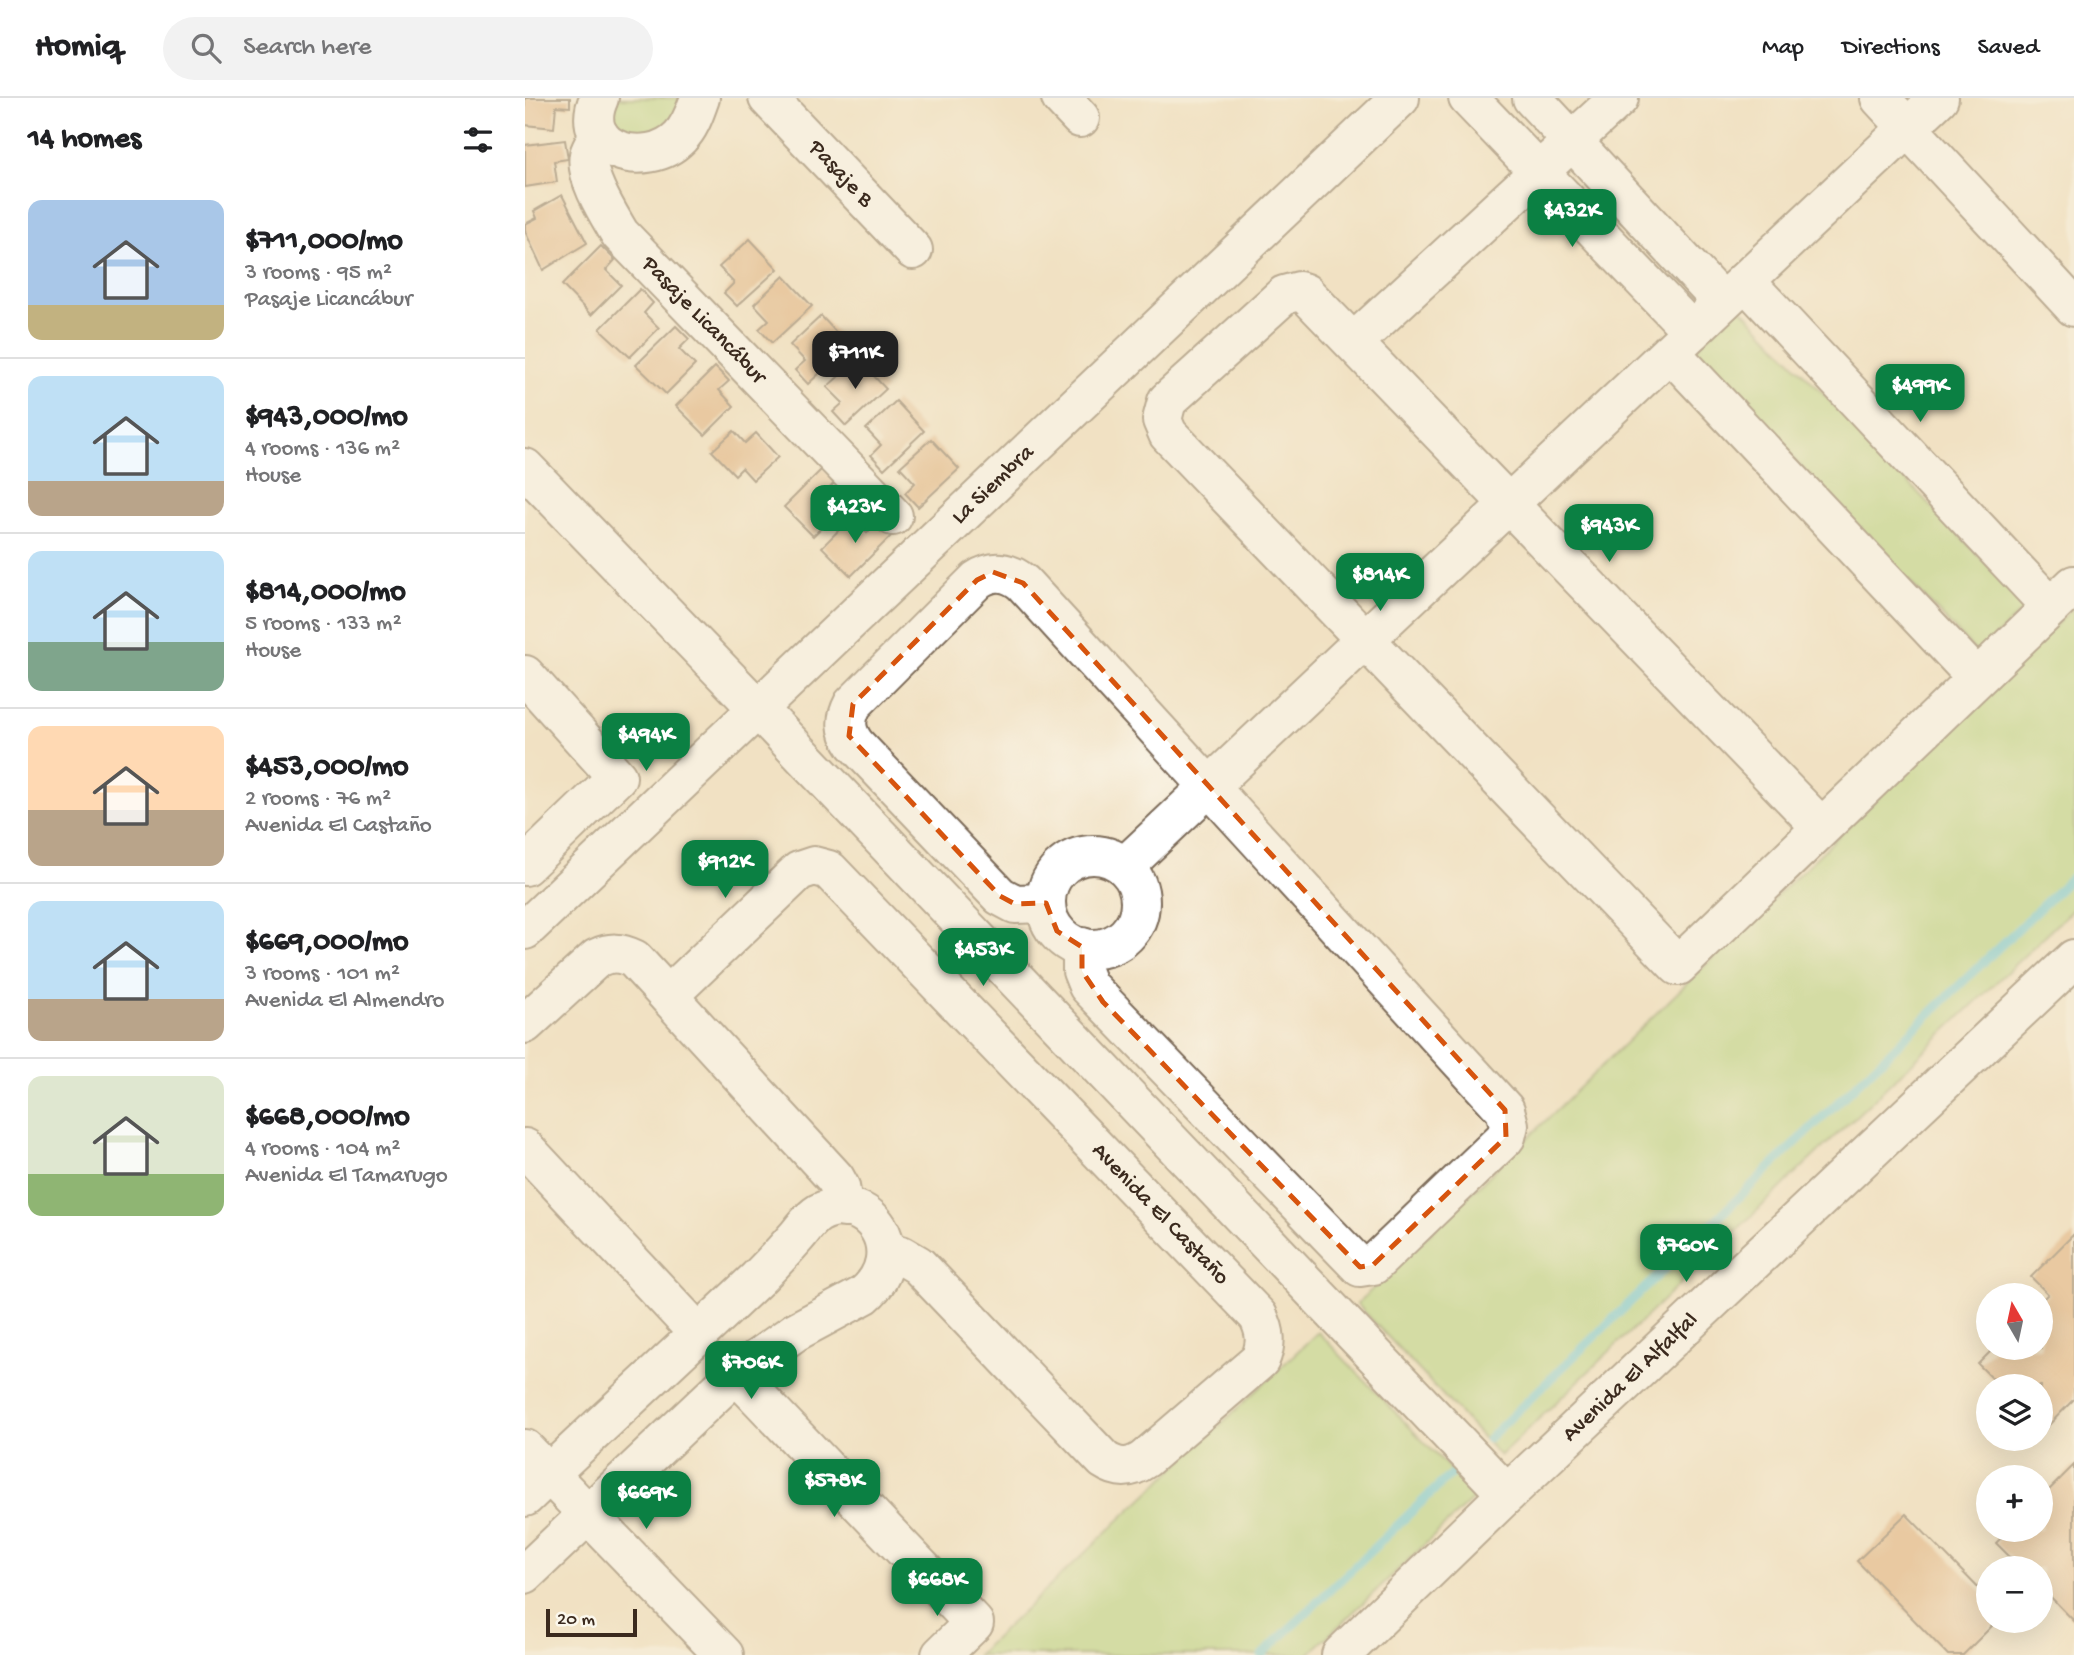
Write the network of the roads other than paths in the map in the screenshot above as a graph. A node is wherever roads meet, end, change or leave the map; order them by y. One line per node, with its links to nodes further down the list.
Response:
1 (700, 98): 9 (street)
2 (768, 98): 13 (street, Pasaje B)
3 (1400, 98): 25 (street, La Siembra)
4 (1468, 98): 12 (street)
5 (1532, 98): 11 (street)
6 (1619, 98): 11 (street)
7 (1880, 98): 10 (street)
8 (1938, 98): 10 (street)
9 (599, 116): 20 (street, Pasaje Licancábur)
10 (1907, 128): 14 (street); 15 (street)
11 (1571, 141): 12 (street); 14 (street)
12 (1538, 171): 16 (street); 17 (street)
13 (913, 250)
14 (1734, 291): 16 (street); 21 (street)
15 (2074, 307)
16 (1681, 341): 19 (street); 24 (street)
17 (1354, 342): 19 (street); 22 (street)
18 (525, 468): 25 (street)
19 (1509, 503): 22 (street); 27 (street)
20 (893, 516)
21 (2063, 596): 24 (street)
22 (1364, 639): 26 (street); 27 (street)
23 (525, 675): 28 (street)
24 (1976, 677): 27 (street)
25 (758, 709): 31 (street, La Siembra); 42 (street)
26 (1209, 785): 29 (street); 30 (street); 32 (street)
27 (1821, 827)
28 (525, 866)
29 (1125, 866): 30 (street); 32 (street)
30 (1046, 903): 32 (street)
31 (525, 930)
32 (1082, 947)
33 (2074, 959): 42 (street, Avenida El Alfalfal)
34 (668, 996): 35 (street); 37 (street); 38 (street, Avenida El Castaño)
35 (525, 1024)
36 (525, 1148): 39 (street)
37 (844, 1208): 38 (street); 39 (street)
38 (886, 1252): 40 (street)
39 (699, 1334): 41 (street)
40 (736, 1374): 43 (street); 46 (street)
41 (533, 1473): 43 (street)
42 (1507, 1494): 47 (street, Avenida El Alfalfal)
43 (589, 1514): 44 (street); 45 (street)
44 (525, 1574)
45 (724, 1655)
46 (941, 1655)
47 (1341, 1655)

